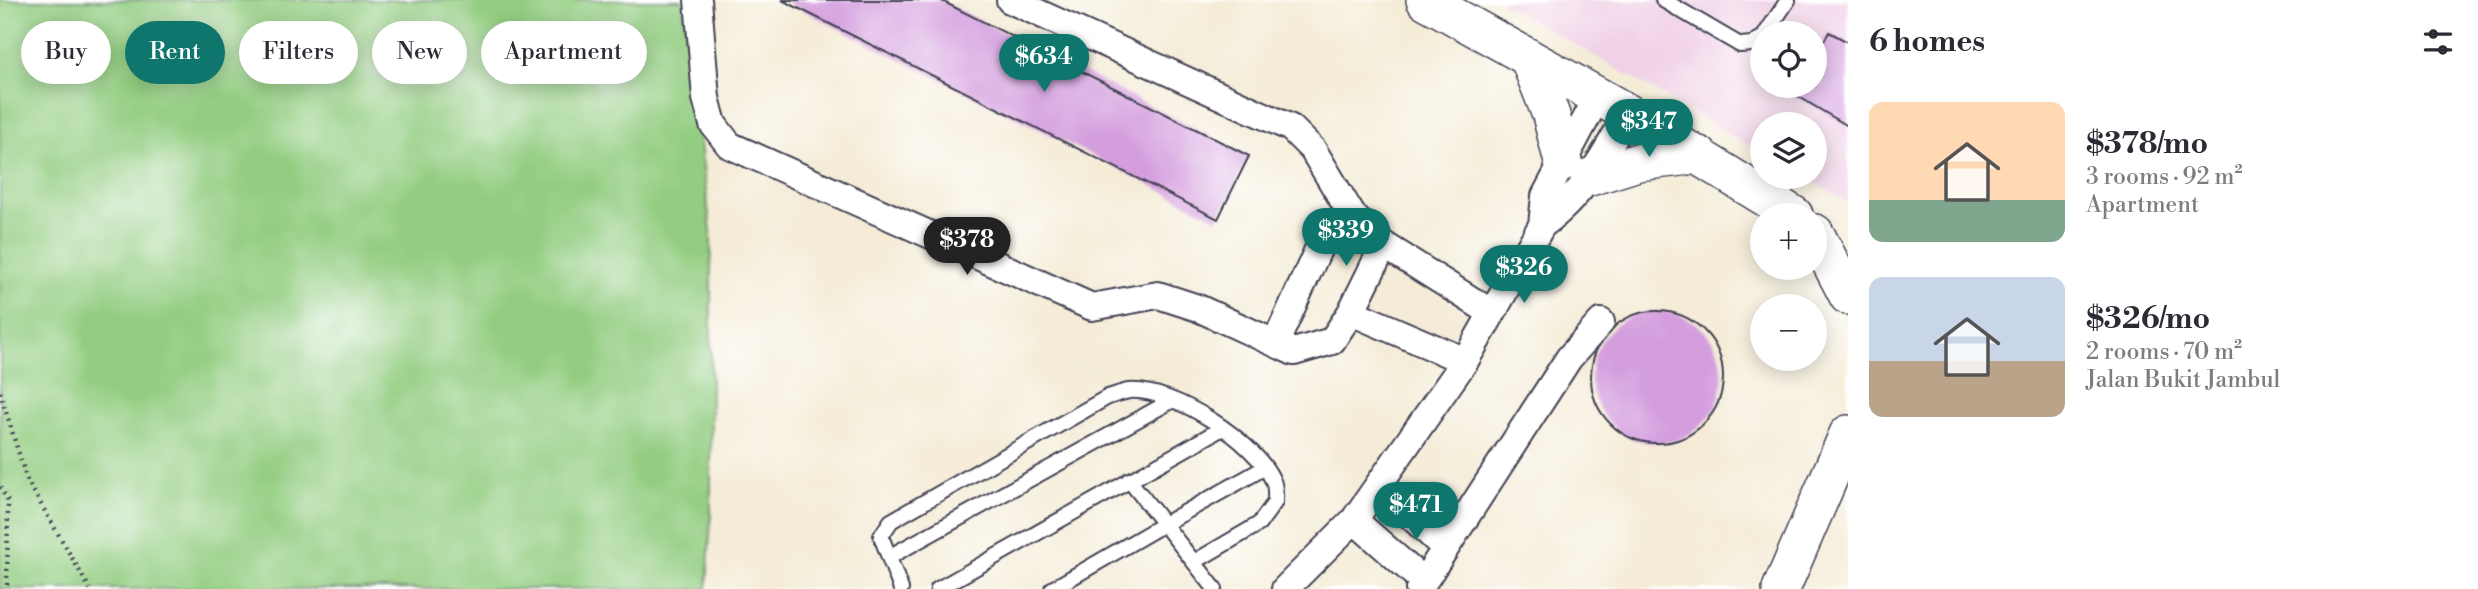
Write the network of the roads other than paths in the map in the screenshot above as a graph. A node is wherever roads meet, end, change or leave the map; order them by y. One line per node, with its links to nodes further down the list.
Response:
1 (698, 0): 24 (street)
2 (1010, 0): 17 (street)
3 (1425, 0): 8 (street)
4 (1663, 0): 7 (lane)
5 (1788, 0): 6 (lane)
6 (1774, 21)
7 (1750, 44)
8 (1528, 57): 9 (street); 11 (street)
9 (1613, 104): 10 (street); 11 (street)
10 (1699, 155): 11 (street); 12 (street)
11 (1576, 170): 22 (street)
12 (1775, 203)
13 (1827, 232): 14 (street)
14 (1848, 235)
15 (1827, 237): 18 (street)
16 (1322, 241): 24 (street)
17 (1384, 244): 21 (street); 22 (street)
18 (1848, 248)
19 (1827, 254): 20 (street)
20 (1848, 296)
21 (1350, 312): 24 (street); 25 (street)
22 (1492, 313): 25 (street)
23 (1601, 322): 34 (street)
24 (1276, 342)
25 (1465, 362): 31 (street)
26 (1173, 400): 27 (lane); 35 (lane); 35 (lane)
27 (1221, 429): 29 (lane); 30 (lane)
28 (1848, 434): 43 (street)
29 (1264, 468): 33 (lane); 36 (lane)
30 (1129, 480): 33 (lane); 39 (lane)
31 (1379, 486): 32 (street); 34 (street)
32 (1354, 520): 37 (street); 42 (street)
33 (1164, 524): 36 (lane); 40 (lane)
34 (1445, 548): 37 (street)
35 (889, 557): 38 (lane)
36 (1194, 562): 41 (lane)
37 (1421, 585)
38 (900, 589)
39 (938, 589)
40 (1052, 589)
41 (1215, 589)
42 (1285, 589)
43 (1781, 589)

